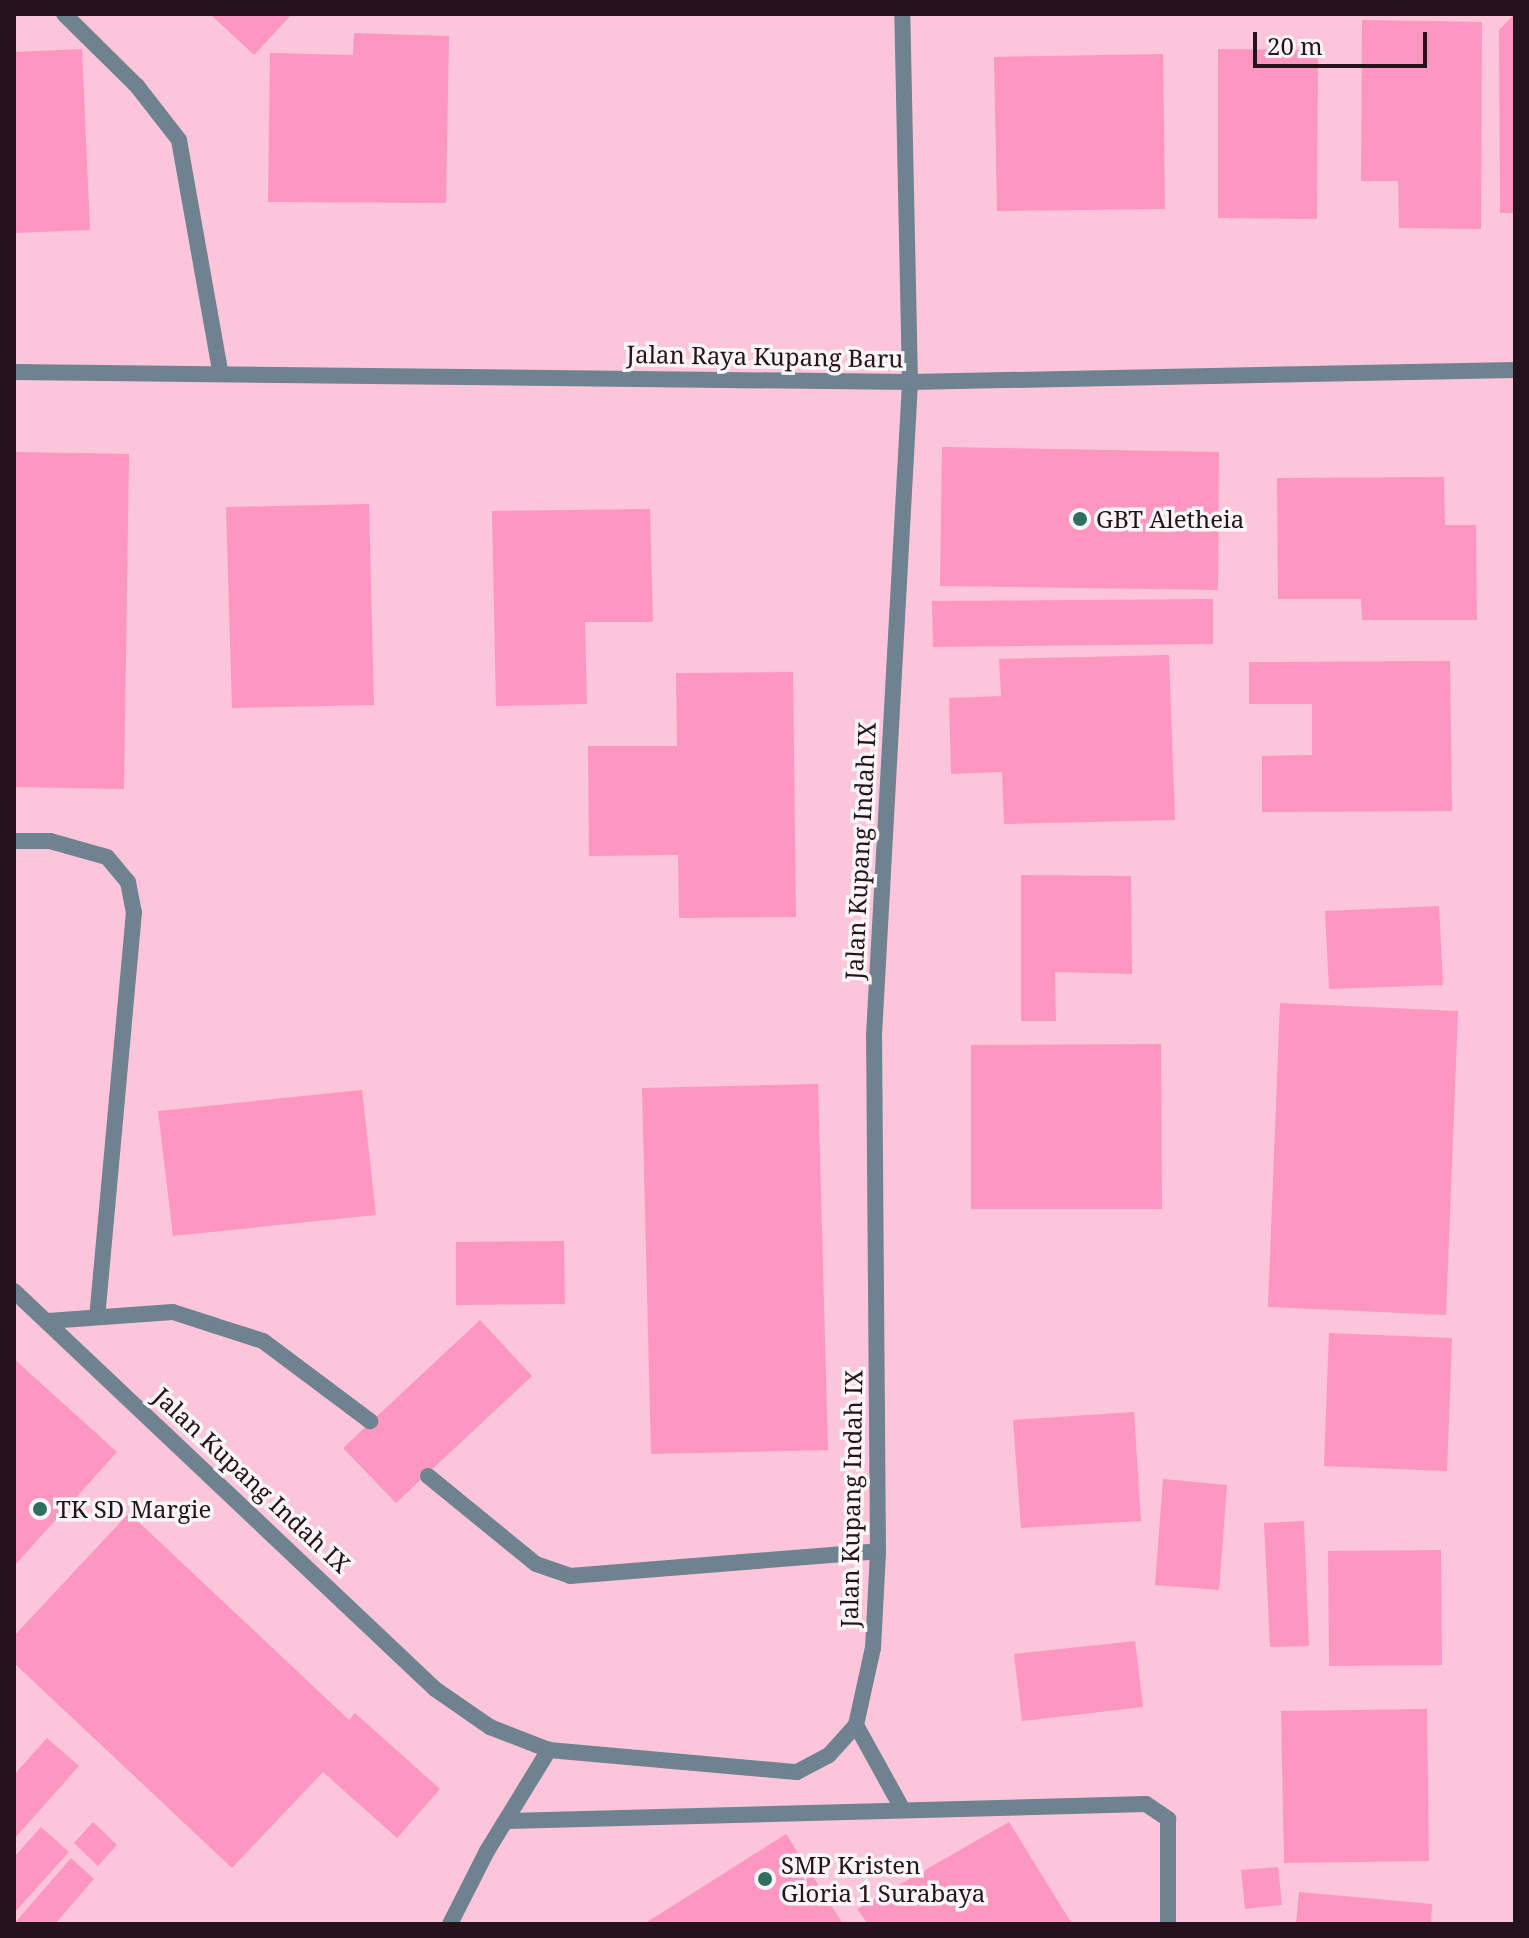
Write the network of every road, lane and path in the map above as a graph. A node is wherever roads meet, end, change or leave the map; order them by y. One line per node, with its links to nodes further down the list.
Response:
1 (64, 14): 4 (street)
2 (902, 14): 6 (street, Jalan Kupang Indah IX)
3 (1515, 370): 6 (street, Jalan Raya Kupang Baru)
4 (220, 371): 5 (street, Jalan Raya Kupang Baru); 6 (street, Jalan Raya Kupang Baru)
5 (14, 372)
6 (910, 382): 13 (street, Jalan Kupang Indah IX)
7 (14, 841): 9 (street)
8 (14, 1291): 10 (street, Jalan Kupang Indah IX)
9 (97, 1316): 10 (street); 11 (street)
10 (48, 1321): 15 (street, Jalan Kupang Indah IX)
11 (370, 1421)
12 (428, 1476): 13 (street)
13 (878, 1551): 14 (street, Jalan Kupang Indah IX)
14 (856, 1725): 15 (street, Jalan Kupang Indah IX); 16 (street)
15 (549, 1750): 17 (street)
16 (903, 1810): 17 (street); 19 (street)
17 (508, 1821): 18 (street)
18 (450, 1924)
19 (1168, 1924)

